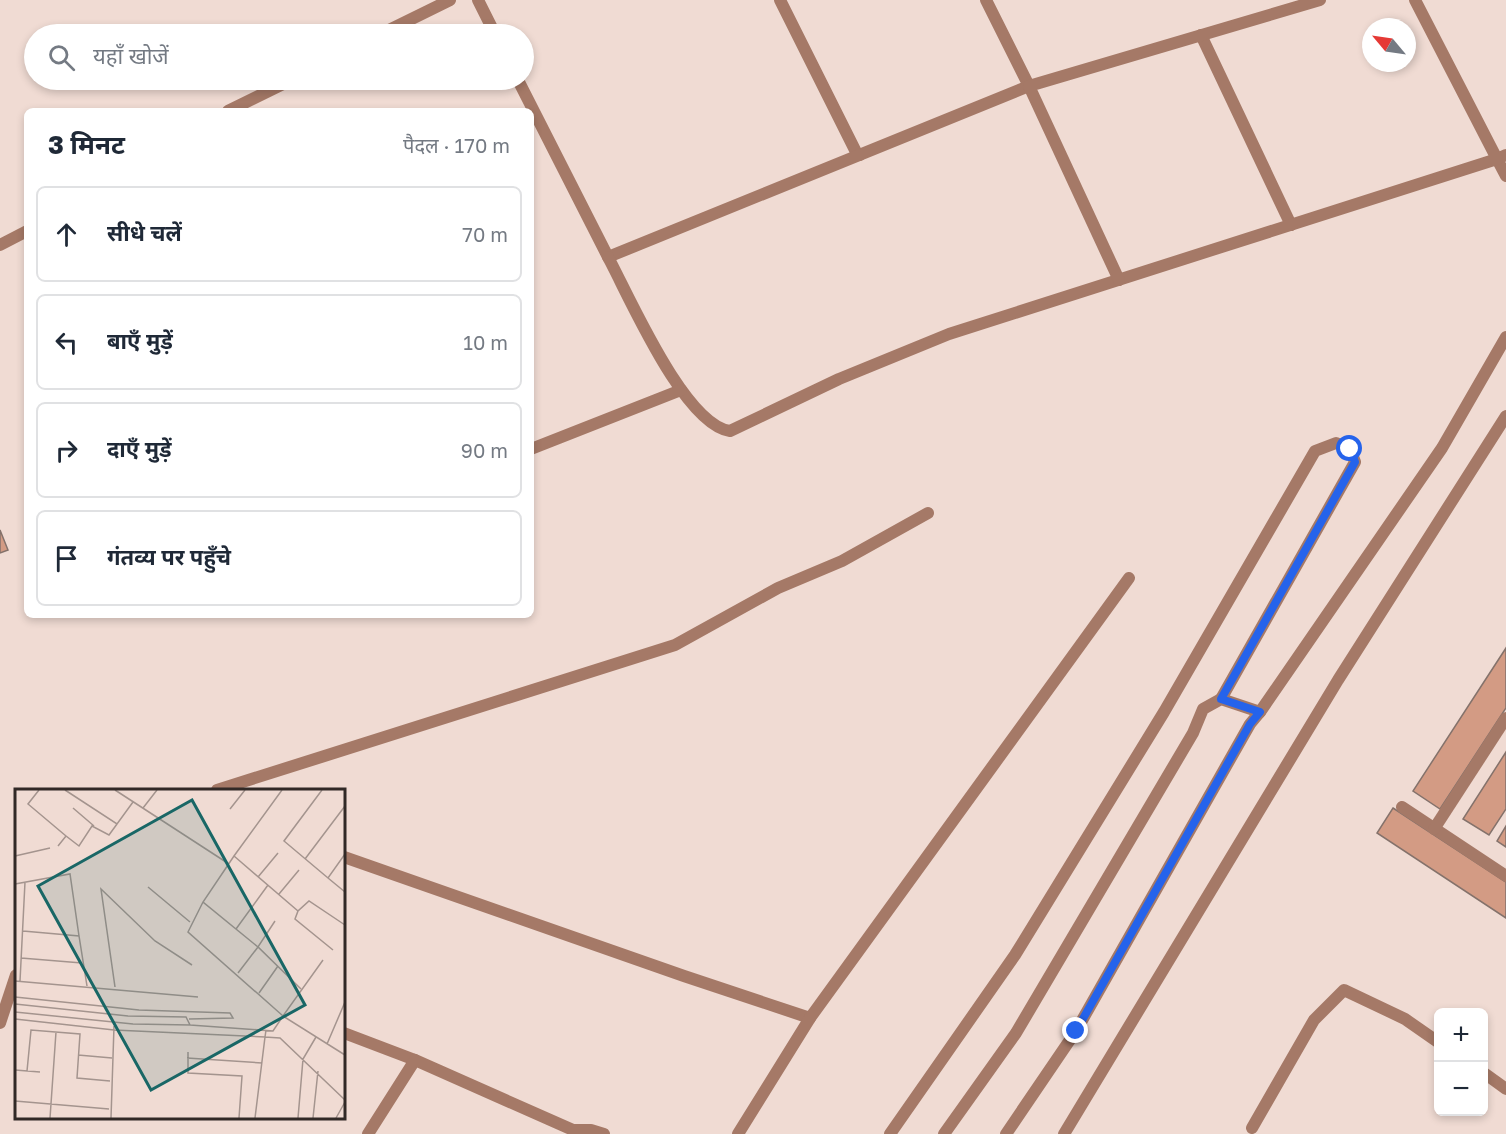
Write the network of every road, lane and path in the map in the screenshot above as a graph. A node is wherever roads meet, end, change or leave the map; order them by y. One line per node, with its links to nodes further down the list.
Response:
1 (450, 0): 7 (street)
2 (478, 0): 8 (street)
3 (780, 0): 16 (street)
4 (986, 0): 10 (street)
5 (1320, 0): 9 (street)
6 (1415, 0): 17 (street)
7 (401, 24)
8 (490, 24)
9 (1201, 35): 10 (street); 19 (street)
10 (1029, 86): 16 (street); 23 (street)
11 (271, 90): 13 (street)
12 (523, 90): 14 (street)
13 (234, 108)
14 (532, 108)
15 (534, 111): 22 (street)
16 (861, 155): 22 (street)
17 (1502, 157): 18 (street); 19 (street)
18 (1506, 176)
19 (1291, 225): 23 (street)
20 (24, 233): 21 (street)
21 (0, 245)
22 (608, 257): 25 (street)
23 (1119, 280): 25 (street)
24 (1506, 337): 31 (street)
25 (681, 390): 27 (street)
26 (1506, 416): 54 (street)
27 (534, 448)
28 (928, 513): 33 (street)
29 (1129, 578): 39 (street)
30 (1221, 699): 31 (street); 52 (street); 53 (street)
31 (1260, 712): 48 (street)
32 (1506, 718): 35 (street)
33 (220, 789)
34 (1402, 807): 35 (street)
35 (1434, 829): 37 (street)
36 (345, 857): 39 (street)
37 (1506, 876)
38 (15, 978): 40 (street)
39 (810, 1018): 51 (street)
40 (0, 1023)
41 (345, 1033): 43 (street)
42 (1434, 1039): 46 (street)
43 (415, 1060): 47 (street); 49 (street)
44 (1488, 1076): 45 (street)
45 (1506, 1089)
46 (1252, 1128)
47 (572, 1132): 50 (street)
48 (1010, 1132)
49 (368, 1134)
50 (604, 1134)
51 (738, 1134)
52 (891, 1134)
53 (944, 1134)
54 (1064, 1134)

